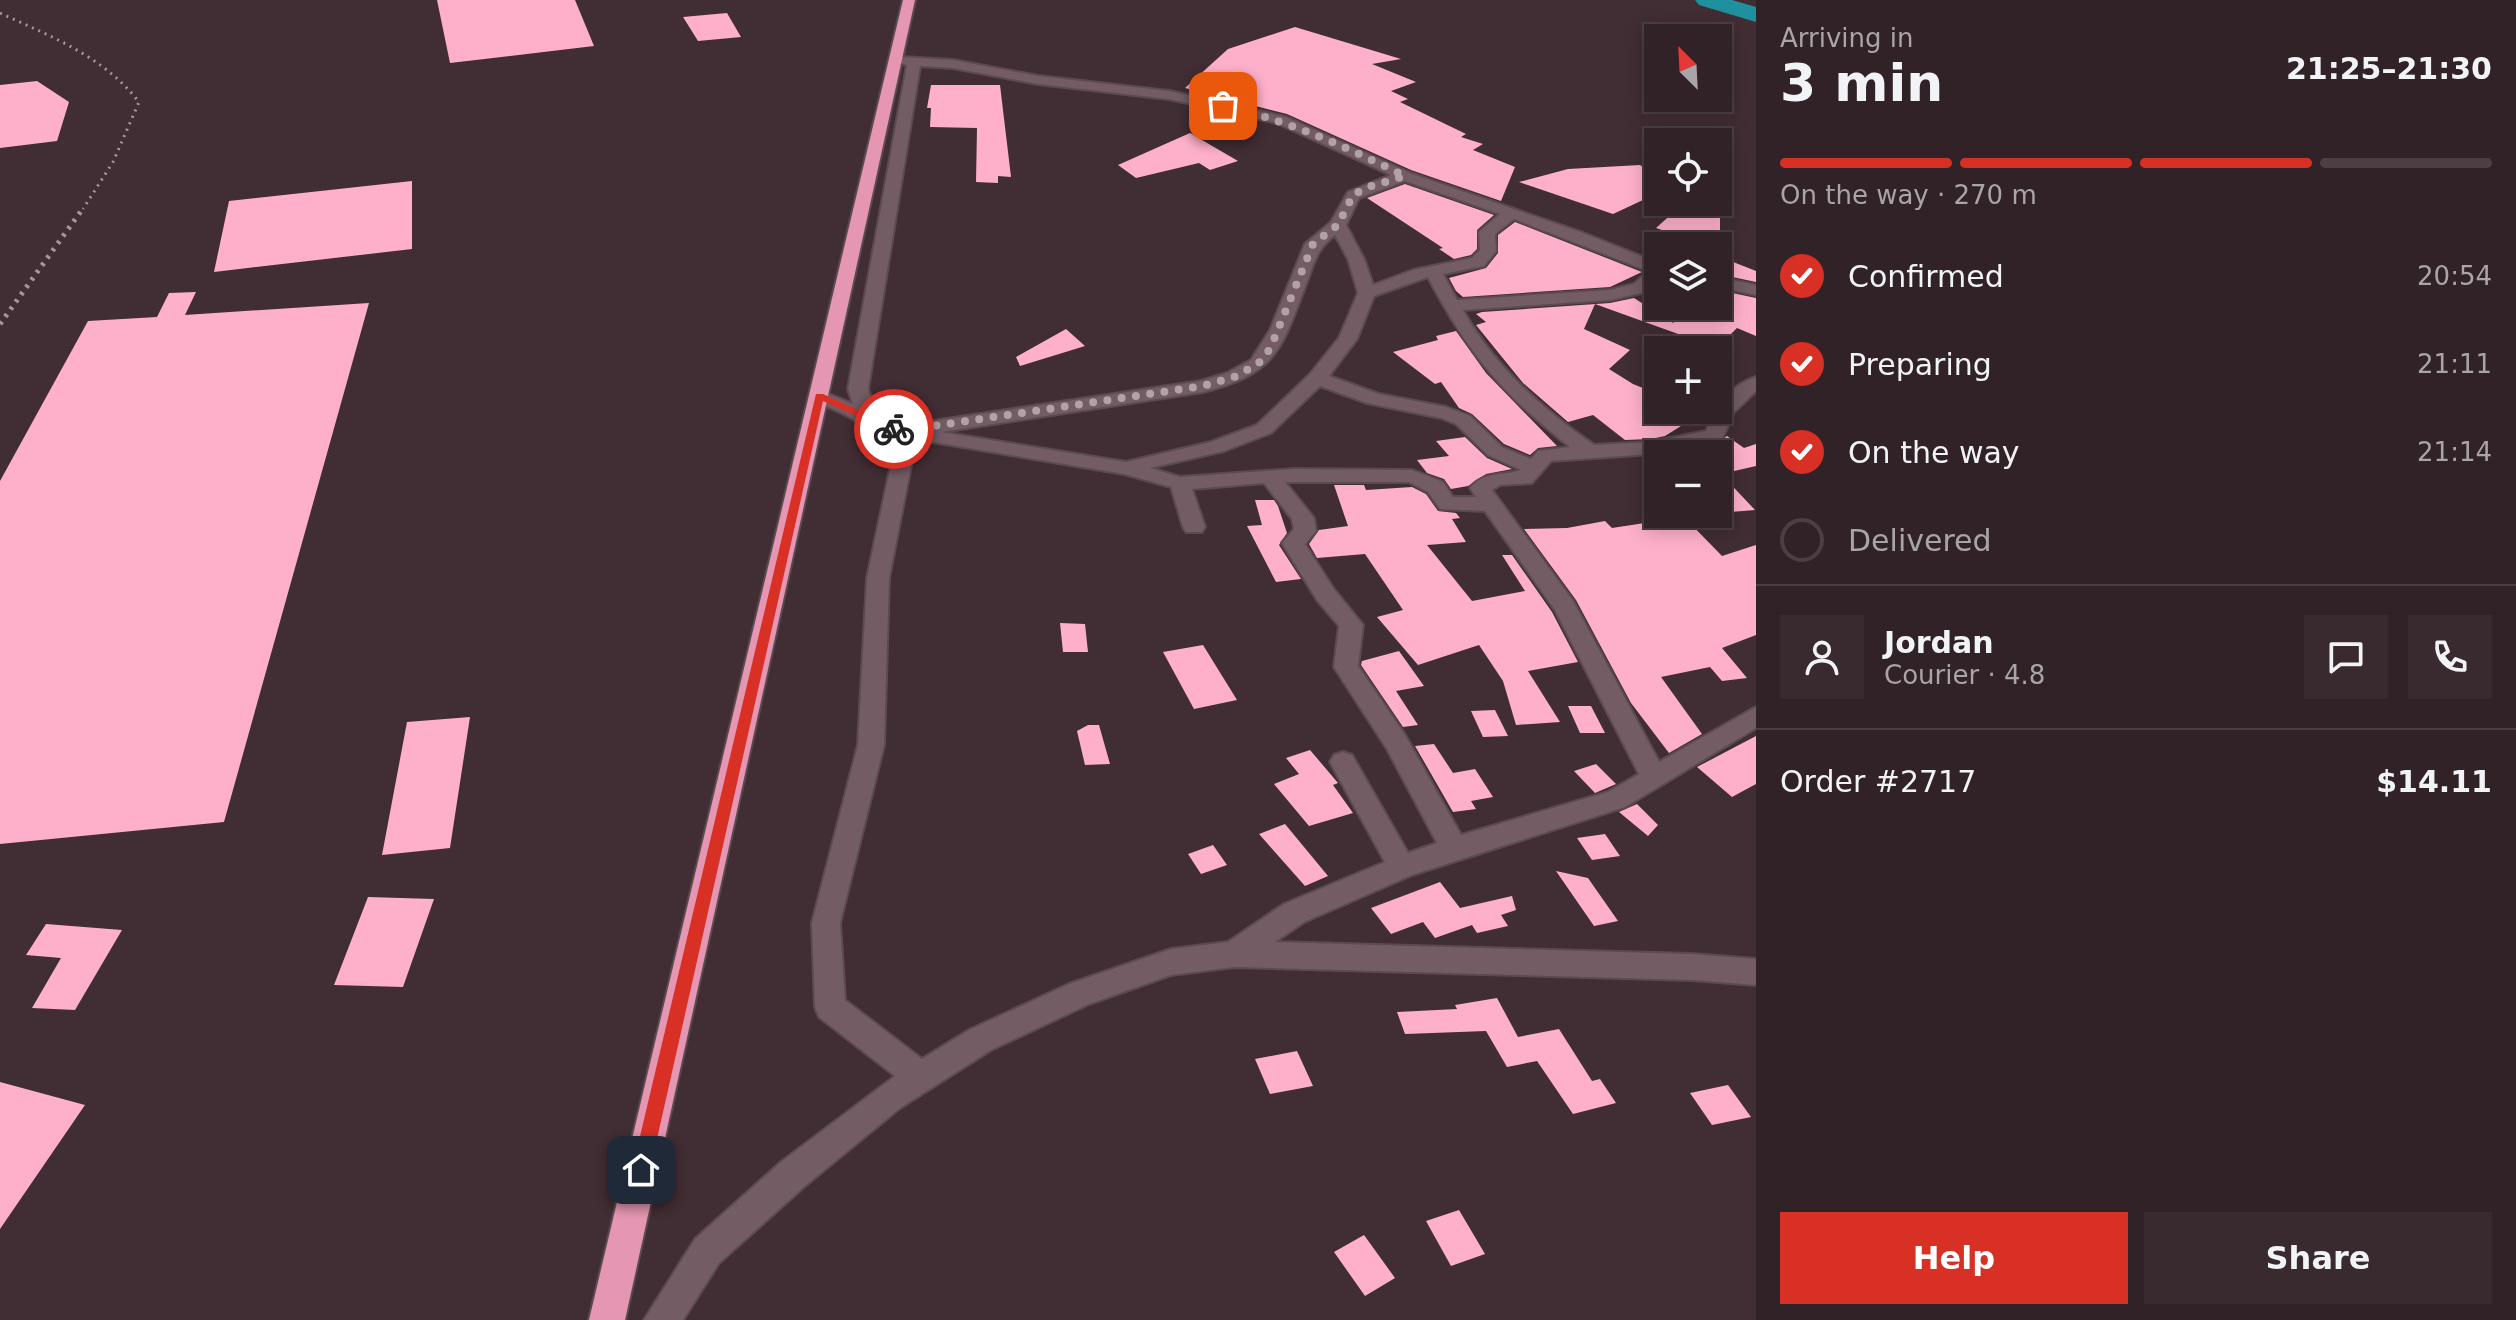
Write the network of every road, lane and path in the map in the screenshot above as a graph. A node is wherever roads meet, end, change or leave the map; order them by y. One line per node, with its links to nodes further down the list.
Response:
1 (909, 0): 2 (highway)
2 (904, 61): 3 (street); 15 (highway); 16 (street)
3 (1405, 176): 4 (street); 5 (street)
4 (1512, 213): 6 (street); 7 (street)
5 (1338, 225): 11 (street); 17 (street)
6 (1644, 265)
7 (1433, 271): 11 (street); 12 (street)
8 (1644, 284): 12 (street)
9 (1732, 285): 10 (street)
10 (1756, 290)
11 (1367, 293): 13 (street)
12 (1451, 306): 18 (street)
13 (1317, 378): 19 (street); 20 (street)
14 (1756, 383): 18 (street)
15 (819, 396): 16 (street); 33 (highway)
16 (867, 417): 17 (street); 32 (street)
17 (900, 431): 19 (street)
18 (1590, 452): 20 (street)
19 (1126, 468): 22 (street)
20 (1534, 468): 23 (street)
21 (1271, 478): 22 (street); 23 (street); 28 (street)
22 (1180, 483): 24 (street)
23 (1491, 504): 27 (street)
24 (1194, 527)
25 (1755, 718): 27 (street)
26 (1343, 762): 29 (street)
27 (1654, 778): 28 (street)
28 (1454, 848): 29 (street)
29 (1402, 867): 30 (street)
30 (1234, 954): 31 (street); 32 (street)
31 (1756, 972)
32 (921, 1077): 34 (street)
33 (607, 1320)
34 (662, 1320)

